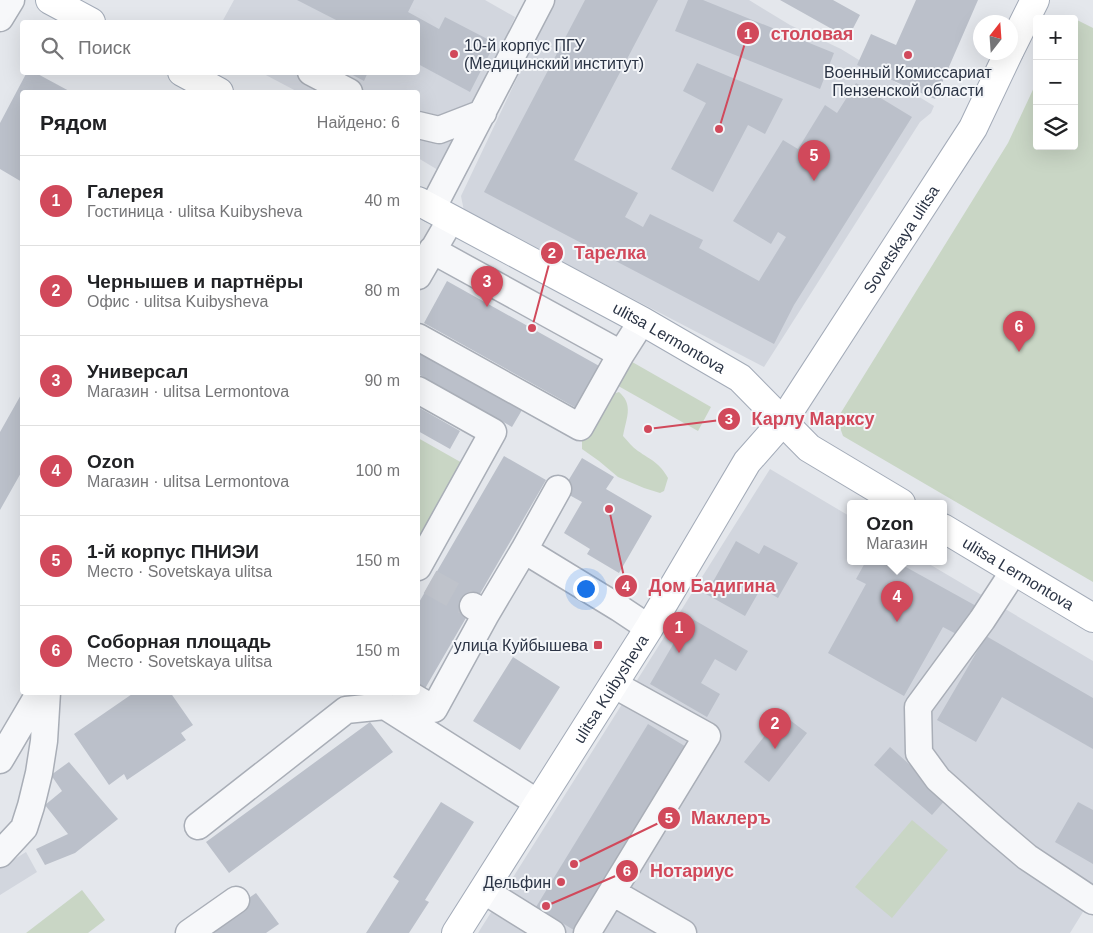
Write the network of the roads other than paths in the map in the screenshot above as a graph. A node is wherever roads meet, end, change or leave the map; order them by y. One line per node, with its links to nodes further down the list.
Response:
1 (11, 0): 5 (street)
2 (50, 0): 6 (main road)
3 (541, 0): 13 (street)
4 (1034, 0): 7 (main road, Sovetskaya ulitsa)
5 (0, 18)
6 (87, 20)
7 (1018, 34)
8 (1006, 60): 22 (main road, Sovetskaya ulitsa)
9 (188, 75): 11 (main road)
10 (318, 75): 12 (street)
11 (215, 90)
12 (345, 90)
13 (483, 113): 14 (street); 15 (street)
14 (420, 125)
15 (434, 210): 16 (street); 18 (main road, ulitsa Lermontova)
16 (432, 250): 17 (street); 20 (street)
17 (420, 272)
18 (642, 321): 20 (street); 22 (main road, ulitsa Lermontova)
19 (420, 338): 20 (street)
20 (621, 354)
21 (420, 391): 28 (street)
22 (783, 421): 24 (main road, ulitsa Lermontova); 30 (main road, ulitsa Kuibysheva)
23 (558, 489): 26 (street)
24 (896, 500)
25 (947, 530): 27 (main road, ulitsa Lermontova)
26 (524, 550): 30 (street); 35 (street)
27 (1014, 571): 29 (main road, ulitsa Lermontova); 43 (street)
28 (422, 575)
29 (1093, 618)
30 (648, 628): 31 (main road, ulitsa Kuibysheva)
31 (613, 684): 37 (main road, ulitsa Kuibysheva); 41 (street)
32 (38, 695): 36 (street)
33 (48, 695): 39 (street)
34 (408, 695): 35 (street)
35 (429, 719): 37 (street); 38 (street)
36 (0, 760)
37 (538, 803): 40 (main road, ulitsa Kuibysheva)
38 (198, 826)
39 (0, 854)
40 (483, 890): 45 (main road, ulitsa Kuibysheva); 46 (street)
41 (612, 892): 47 (street); 48 (street)
42 (236, 900): 44 (street)
43 (1093, 901)
44 (189, 933)
45 (456, 933)
46 (552, 933)
47 (586, 933)
48 (684, 933)

